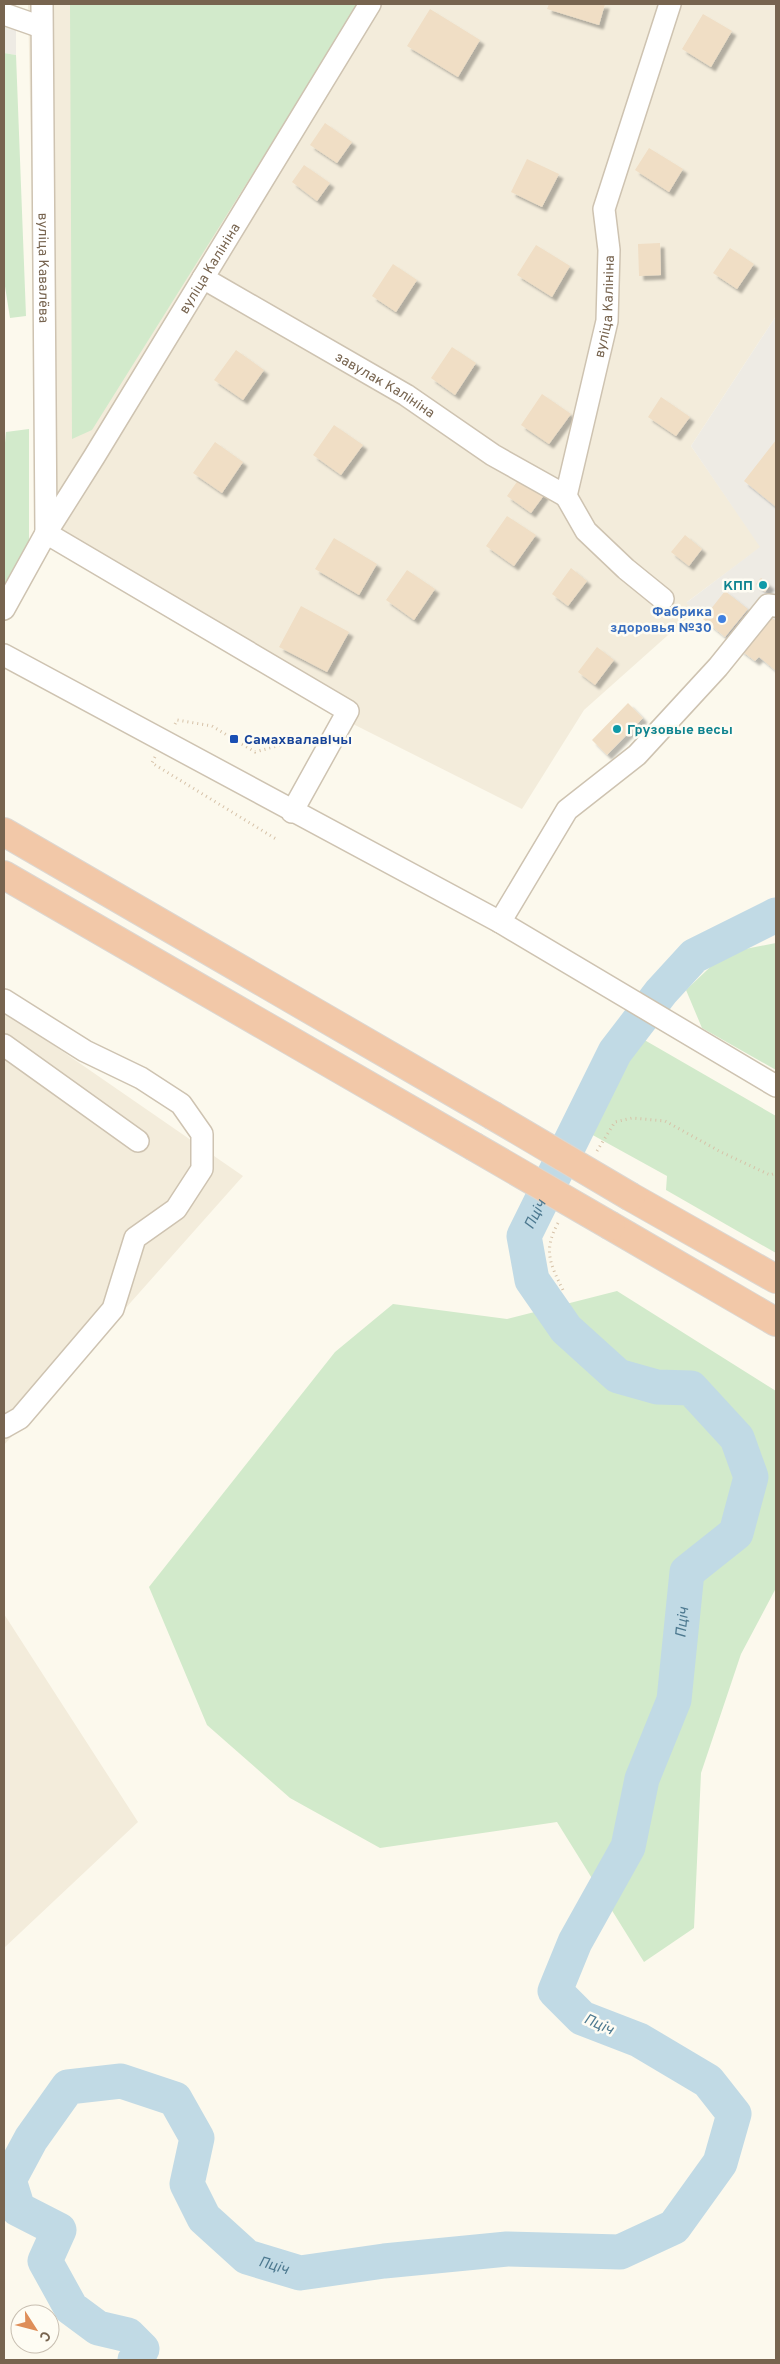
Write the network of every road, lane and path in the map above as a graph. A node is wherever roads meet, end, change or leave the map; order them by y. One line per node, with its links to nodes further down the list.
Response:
1 (42, 4): 5 (street, вуліца Кавалёва)
2 (370, 4): 6 (street, вуліца Калініна)
3 (670, 4): 7 (street, вуліца Калініна)
4 (4, 14): 5 (street)
5 (41, 27): 8 (street, вуліца Кавалёва)
6 (203, 278): 7 (street, завулак Калініна); 8 (street, вуліца Калініна)
7 (566, 496): 9 (street)
8 (46, 532): 11 (street, вуліца Калініна); 13 (street)
9 (663, 599)
10 (774, 608): 16 (street)
11 (4, 609)
12 (4, 655): 13 (street)
13 (292, 812): 16 (street)
14 (4, 832): 21 (highway, bridge)
15 (4, 875): 22 (highway, bridge)
16 (500, 922): 19 (street)
17 (4, 1000): 23 (street)
18 (4, 1045): 20 (street)
19 (776, 1086)
20 (138, 1141)
21 (776, 1279)
22 (776, 1322)
23 (4, 1427)

